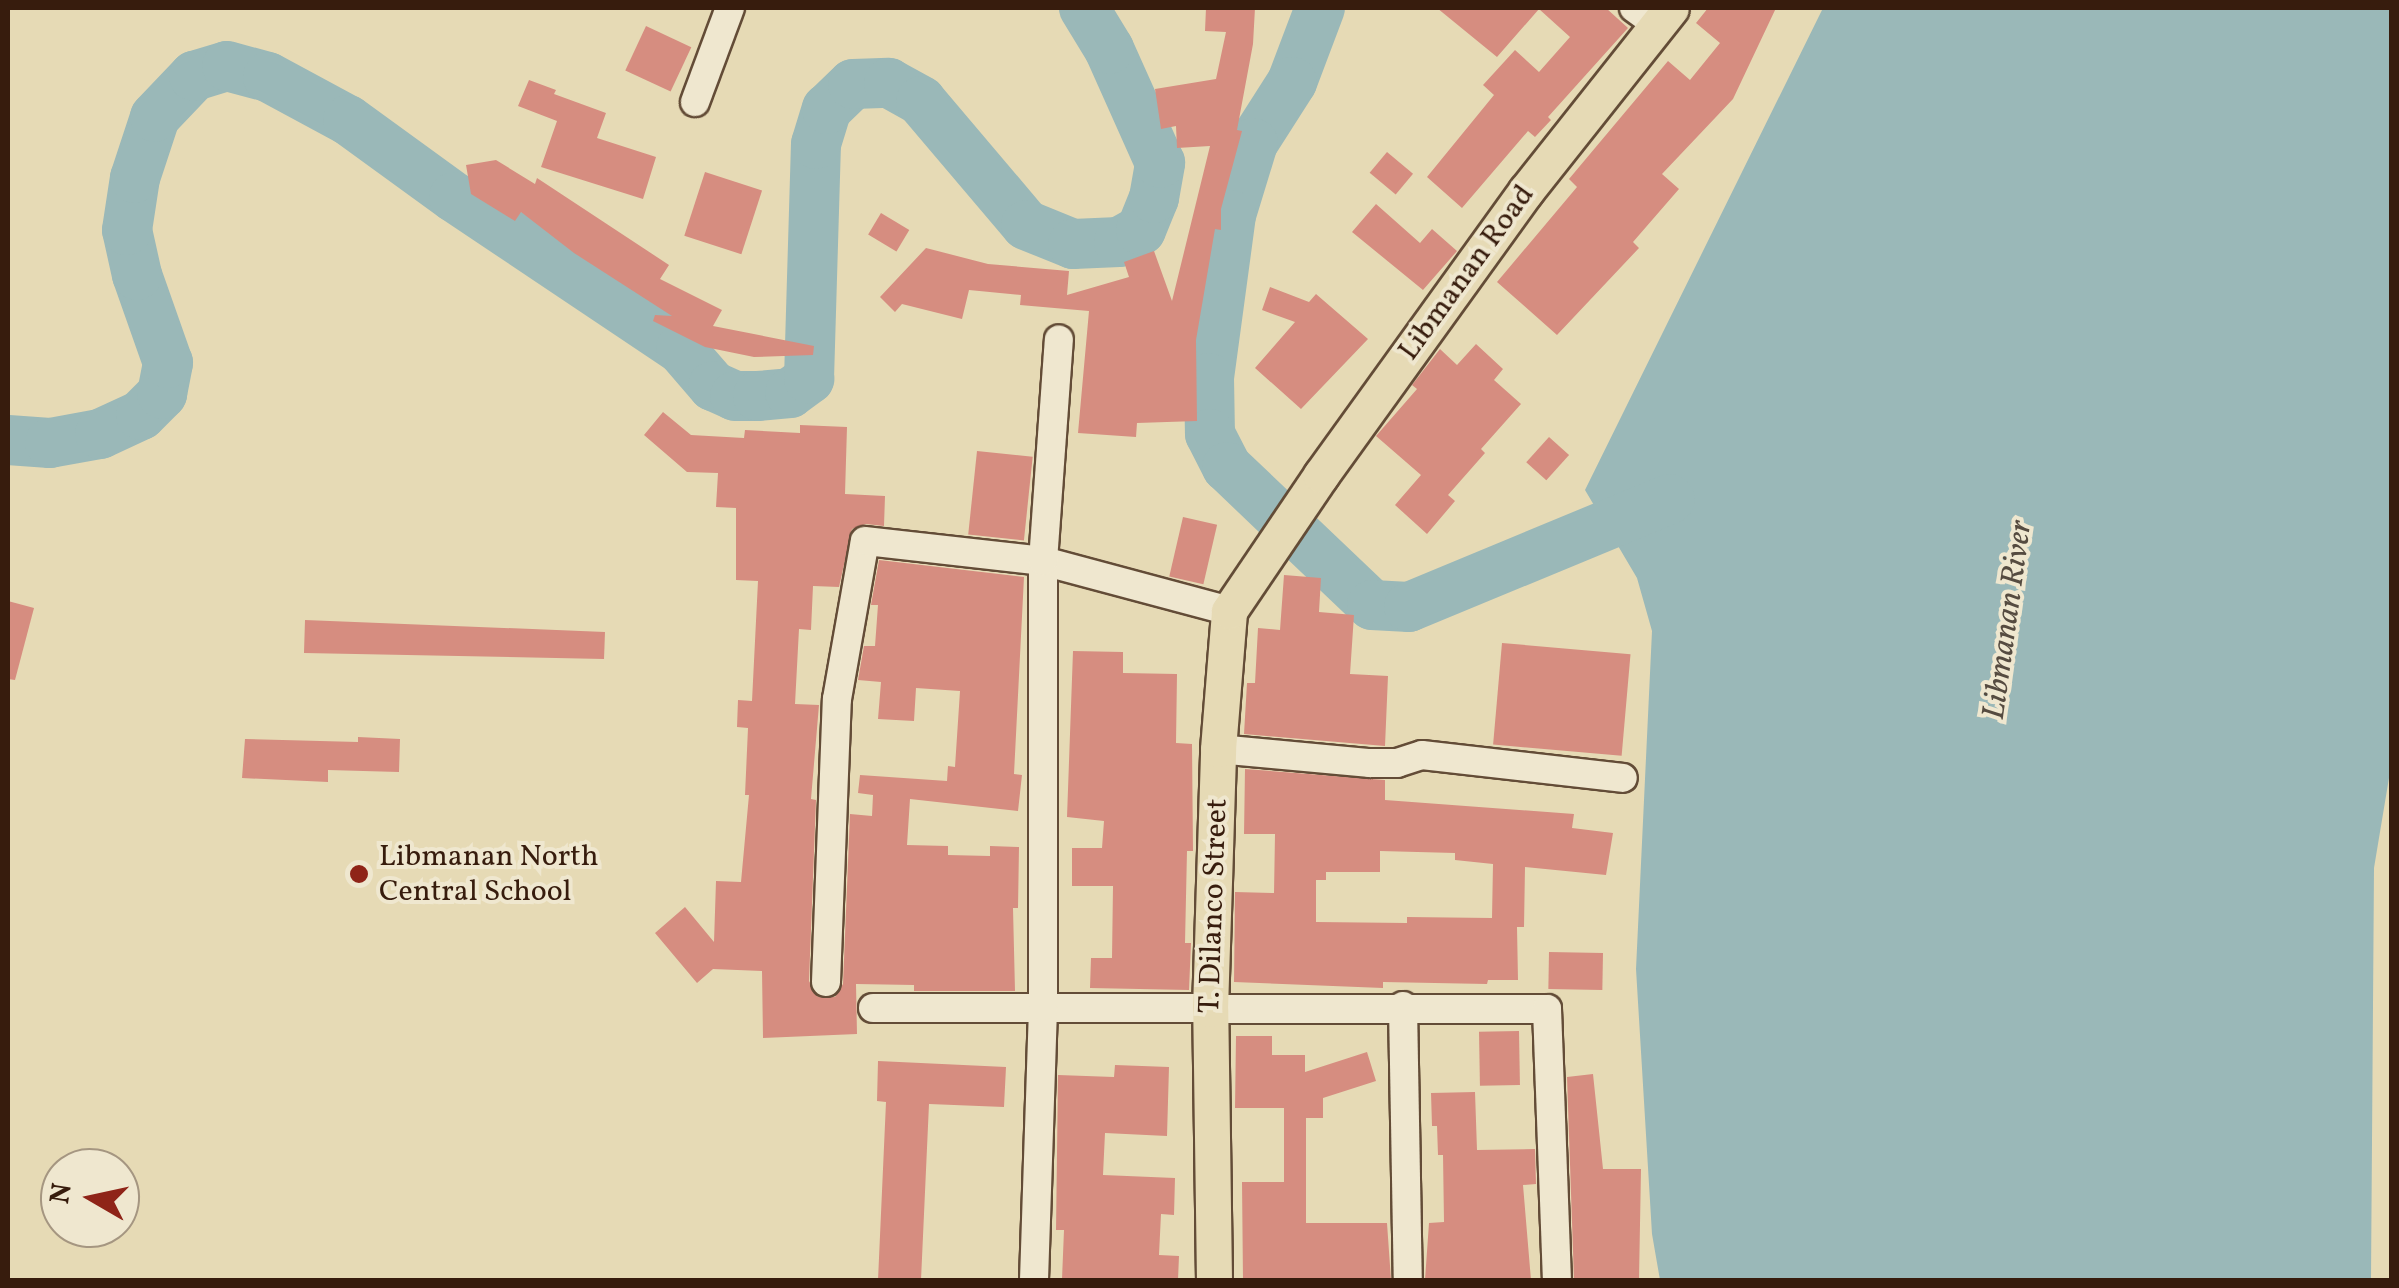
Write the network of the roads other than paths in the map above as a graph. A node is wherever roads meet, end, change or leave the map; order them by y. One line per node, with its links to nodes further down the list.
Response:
1 (730, 8): 3 (street)
2 (1655, 14): 6 (main road, Libmanan Road)
3 (695, 102)
4 (1059, 340): 5 (street)
5 (1043, 560): 6 (street); 9 (street); 10 (street)
6 (1229, 611): 7 (main road, T. Dilanco Street)
7 (1218, 749): 8 (street); 13 (main road, T. Dilanco Street)
8 (1623, 778)
9 (826, 982)
10 (1043, 1006): 12 (street); 13 (street); 14 (street)
11 (1403, 1006): 13 (street); 16 (street); 17 (street)
12 (872, 1008)
13 (1210, 1009): 15 (main road, T. Dilanco Street)
14 (1034, 1280)
15 (1214, 1280)
16 (1408, 1280)
17 (1556, 1280)

